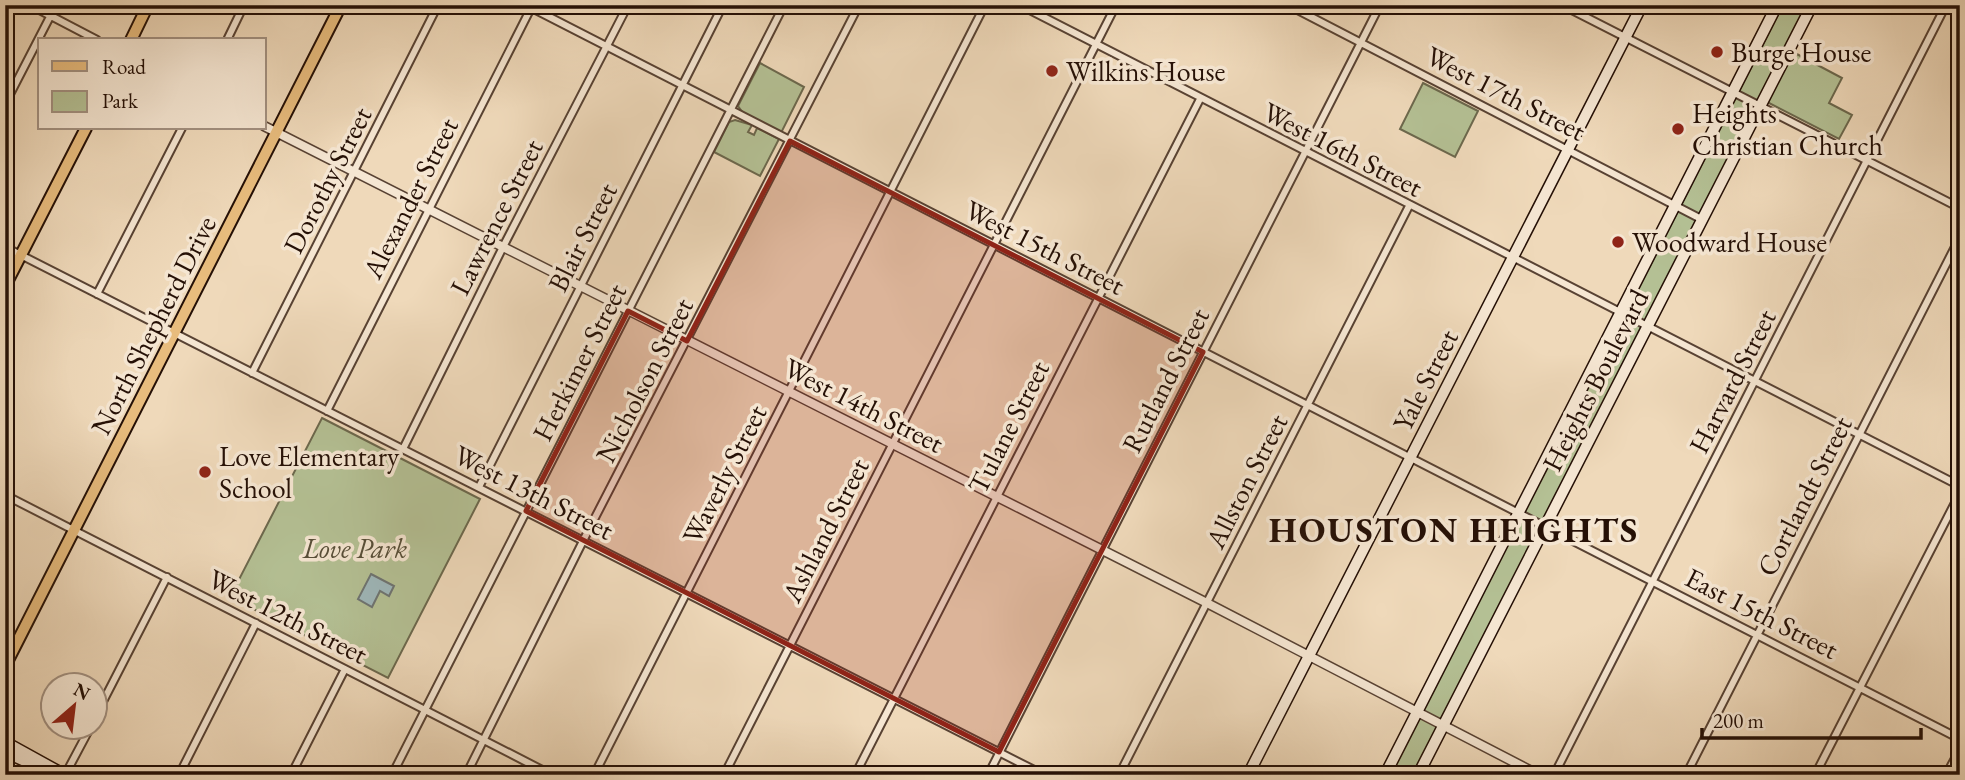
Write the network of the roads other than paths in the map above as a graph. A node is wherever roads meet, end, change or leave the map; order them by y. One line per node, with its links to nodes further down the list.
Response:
1 (30, 5): 22 (street)
2 (56, 5): 22 (street)
3 (148, 5): 25 (main road)
4 (244, 5): 26 (street)
5 (341, 5): 41 (main road, North Shepherd Drive)
6 (438, 5): 46 (street, Dorothy Street)
7 (628, 5): 31 (street, Lawrence Street)
8 (723, 5): 32 (street, Blair Street)
9 (784, 5): 37 (street, Herkimer Street)
10 (859, 5): 42 (street, Nicholson Street)
11 (985, 5): 47 (street, Waverly Street)
12 (1020, 5): 30 (street, West 16th Street)
13 (1116, 5): 30 (street, Ashland Street)
14 (1288, 5): 29 (street, West 17th Street)
15 (1380, 5): 29 (street, Rutland Street)
16 (1562, 5): 27 (street)
17 (1642, 5): 27 (main road, Yale Street)
18 (1777, 5): 33 (main road, Heights Boulevard)
19 (1812, 5): 36 (main road, Heights Boulevard)
20 (1946, 5): 45 (street, Harvard Street)
21 (530, 6): 31 (street, West 15th Street); 51 (street, Alexander Street)
22 (51, 15): 23 (street); 24 (street)
23 (39, 38)
24 (93, 38)
25 (132, 38)
26 (228, 38)
27 (1625, 38): 33 (street); 43 (main road, Yale Street)
28 (38, 40): 35 (street)
29 (1361, 43): 43 (street, West 17th Street); 44 (street, Rutland Street)
30 (1096, 44): 34 (street, West 16th Street); 54 (street, Ashland Street)
31 (606, 47): 32 (street, West 15th Street); 56 (street, Lawrence Street)
32 (682, 86): 37 (street, West 15th Street); 60 (street, Blair Street)
33 (1732, 93): 36 (street); 48 (main road, Heights Boulevard)
34 (1200, 99): 44 (street, West 16th Street); 62 (street, Tulane Street)
35 (5, 103)
36 (1760, 107): 45 (street); 52 (main road, Heights Boulevard)
37 (730, 111): 42 (street, West 15th Street); 63 (street, Herkimer Street)
38 (266, 127): 41 (street, West 14th Street)
39 (85, 130): 57 (main road)
40 (181, 130): 61 (street)
41 (278, 133): 46 (street, West 14th Street); 66 (main road, North Shepherd Drive)
42 (790, 141): 47 (street, West 15th Street); 67 (street, Nicholson Street)
43 (1569, 149): 48 (street, West 17th Street); 58 (main road, Yale Street)
44 (1305, 153): 49 (street, West 16th Street); 68 (street, Rutland Street)
45 (1867, 161): 50 (street); 70 (street, Harvard Street)
46 (355, 171): 51 (street, West 14th Street); 69 (street, Dorothy Street)
47 (891, 192): 54 (street, West 15th Street); 71 (street, Waverly Street)
48 (1675, 205): 52 (street, West 17th Street); 64 (main road, Heights Boulevard)
49 (1409, 206): 58 (street, West 16th Street); 72 (street, Allston Street)
50 (1960, 208)
51 (428, 209): 56 (street, West 14th Street); 73 (street, Alexander Street)
52 (1703, 220): 65 (main road, Heights Boulevard)
53 (1960, 237): 74 (street, Cortlandt Street)
54 (993, 245): 62 (street, West 15th Street); 75 (street, Ashland Street)
55 (5, 247): 57 (street, West 13th Street)
56 (503, 247): 60 (street, West 14th Street); 76 (street, Lawrence Street)
57 (21, 255): 59 (main road); 61 (street, West 13th Street)
58 (1513, 259): 64 (street, West 16th Street); 77 (main road, Yale Street)
59 (5, 286)
60 (580, 287): 63 (street, West 14th Street); 79 (street, Blair Street)
61 (97, 294): 66 (street, West 13th Street)
62 (1098, 298): 68 (street, West 15th Street); 82 (street, Tulane Street)
63 (628, 311): 67 (street, West 14th Street); 83 (street, Herkimer Street)
64 (1621, 314): 65 (street, West 16th Street); 84 (main road, Heights Boulevard)
65 (1647, 327): 70 (street, West 16th Street); 85 (main road, Heights Boulevard)
66 (175, 334): 69 (street, West 13th Street); 86 (main road, North Shepherd Drive)
67 (687, 341): 71 (street, West 14th Street); 87 (street, Nicholson Street)
68 (1203, 352): 72 (street, West 15th Street); 88 (street, Rutland Street)
69 (252, 373): 73 (street, West 13th Street)
70 (1755, 382): 74 (street, West 16th Street); 90 (street, Harvard Street)
71 (789, 393): 75 (street, West 14th Street); 91 (street, Waverly Street)
72 (1308, 405): 77 (street, West 15th Street); 92 (street, Allston Street)
73 (327, 411): 76 (street, West 13th Street)
74 (1859, 435): 78 (street, West 16th Street); 94 (street, Cortlandt Street)
75 (892, 445): 82 (street, West 14th Street); 95 (street, Ashland Street)
76 (404, 449): 79 (street, West 13th Street)
77 (1410, 459): 84 (street, West 15th Street); 96 (main road, Yale Street)
78 (1960, 486)
79 (479, 487): 83 (street, West 13th Street)
80 (1960, 493): 99 (street)
81 (5, 495): 86 (street, West 12th Street)
82 (995, 497): 88 (street, West 14th Street); 101 (street, Tulane Street)
83 (526, 511): 87 (street, West 13th Street); 102 (street, Herkimer Street)
84 (1519, 513): 85 (street, West 15th Street); 103 (main road, Heights Boulevard)
85 (1545, 526): 90 (street, East 15th Street); 104 (main road, Heights Boulevard)
86 (74, 530): 89 (street, West 12th Street); 97 (main road, North Shepherd Drive)
87 (584, 539): 91 (street, West 13th Street); 106 (street, Nicholson Street)
88 (1102, 551): 92 (street, West 14th Street); 111 (street, Rutland Street)
89 (167, 578): 93 (street, West 12th Street); 100 (street)
90 (1654, 582): 94 (street, East 15th Street); 129 (street, Harvard Street)
91 (687, 593): 95 (street, West 13th Street); 119 (street, Waverly Street)
92 (1207, 603): 96 (street, West 14th Street); 124 (street, Allston Street)
93 (256, 623): 98 (street, West 12th Street); 114 (street)
94 (1758, 635): 99 (street, East 15th Street); 130 (street, Cortlandt Street)
95 (790, 644): 101 (street, West 13th Street); 120 (street, Ashland Street)
96 (1309, 656): 103 (street, West 14th Street); 125 (main road, Yale Street)
97 (5, 666)
98 (345, 669): 102 (street, West 12th Street); 115 (street)
99 (1859, 687): 105 (street, East 15th Street); 131 (street)
100 (108, 692)
101 (894, 697): 111 (street, West 13th Street); 121 (street, Tulane Street)
102 (425, 710): 106 (street, West 12th Street); 116 (street, Herkimer Street)
103 (1417, 712): 104 (street, West 14th Street); 126 (main road, Heights Boulevard)
104 (1442, 726): 127 (main road, Heights Boulevard); 128 (street, West 14th Street)
105 (1960, 739)
106 (485, 740): 117 (street, Nicholson Street); 118 (street, West 12th Street)
107 (5, 742): 113 (main road)
108 (82, 742): 113 (street)
109 (1960, 749): 132 (street)
110 (5, 752): 112 (main road)
111 (999, 752): 122 (street, Rutland Street); 123 (street, West 13th Street)
112 (55, 775)
113 (65, 775)
114 (179, 775)
115 (291, 775)
116 (392, 775)
117 (466, 775)
118 (552, 775)
119 (594, 775)
120 (724, 775)
121 (855, 775)
122 (988, 775)
123 (1044, 775)
124 (1119, 775)
125 (1248, 775)
126 (1385, 775)
127 (1418, 775)
128 (1539, 775)
129 (1554, 775)
130 (1686, 775)
131 (1815, 775)
132 (1946, 775)

